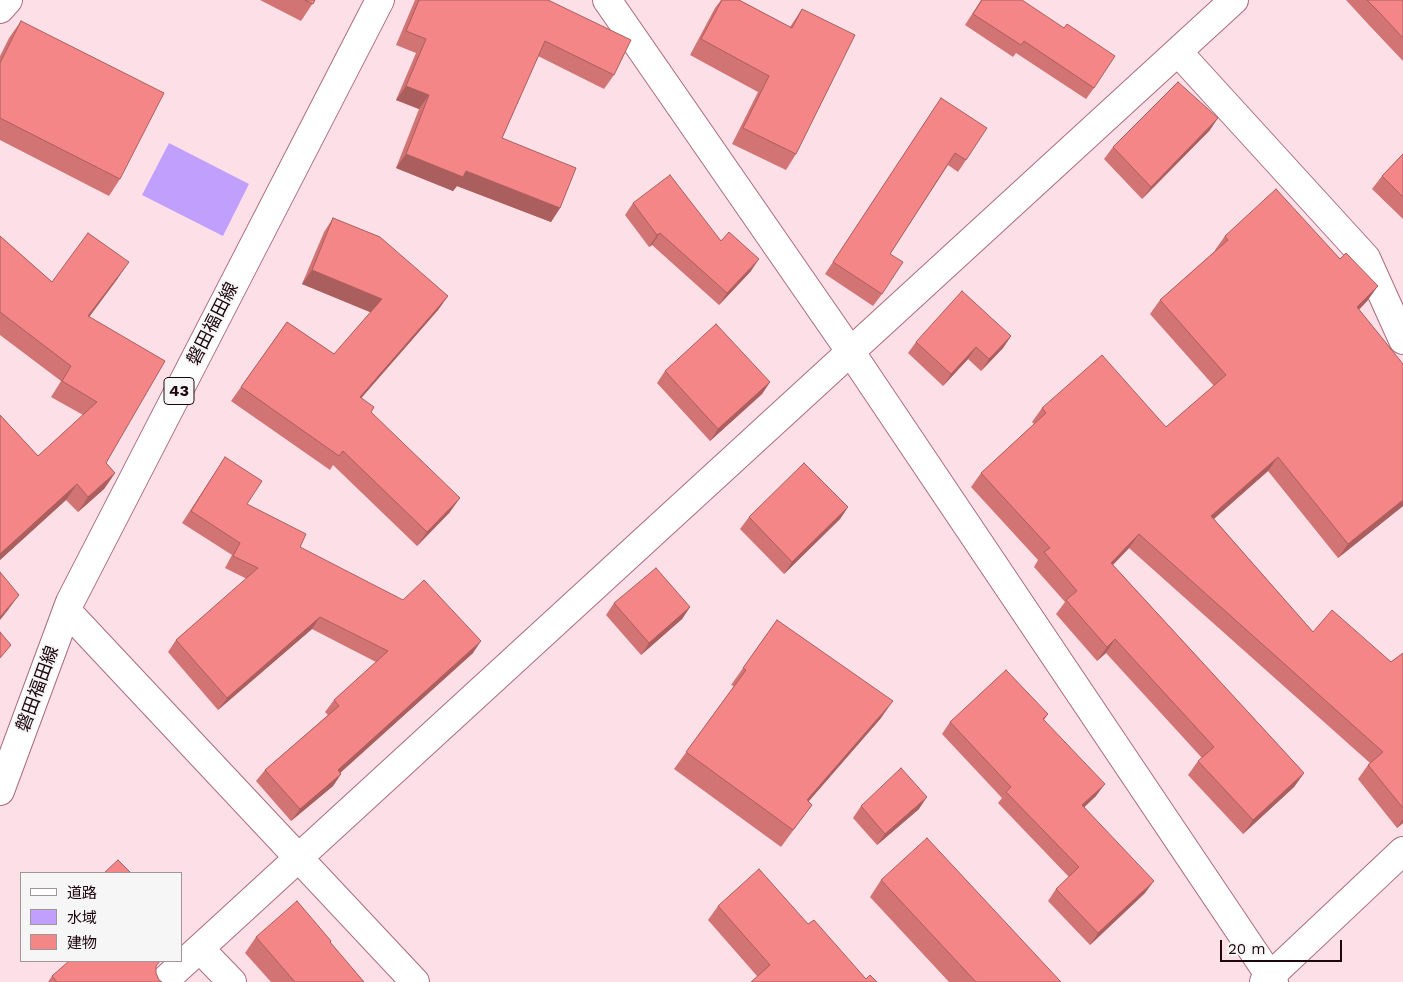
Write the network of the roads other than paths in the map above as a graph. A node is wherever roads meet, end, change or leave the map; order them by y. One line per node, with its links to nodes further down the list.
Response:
1 (8, 0): 5 (street)
2 (380, 0): 9 (street, 磐田福田線 / 43)
3 (607, 0): 8 (street)
4 (1234, 0): 6 (street)
5 (0, 8)
6 (1178, 52): 7 (street); 8 (street)
7 (1403, 340)
8 (850, 352): 12 (street); 14 (street)
9 (67, 611): 10 (street, 磐田福田線 / 43); 12 (street)
10 (0, 791)
11 (1403, 851): 14 (street)
12 (298, 858): 13 (street); 17 (street)
13 (200, 949): 15 (street); 16 (street)
14 (1269, 980)
15 (163, 982)
16 (232, 982)
17 (415, 982)

